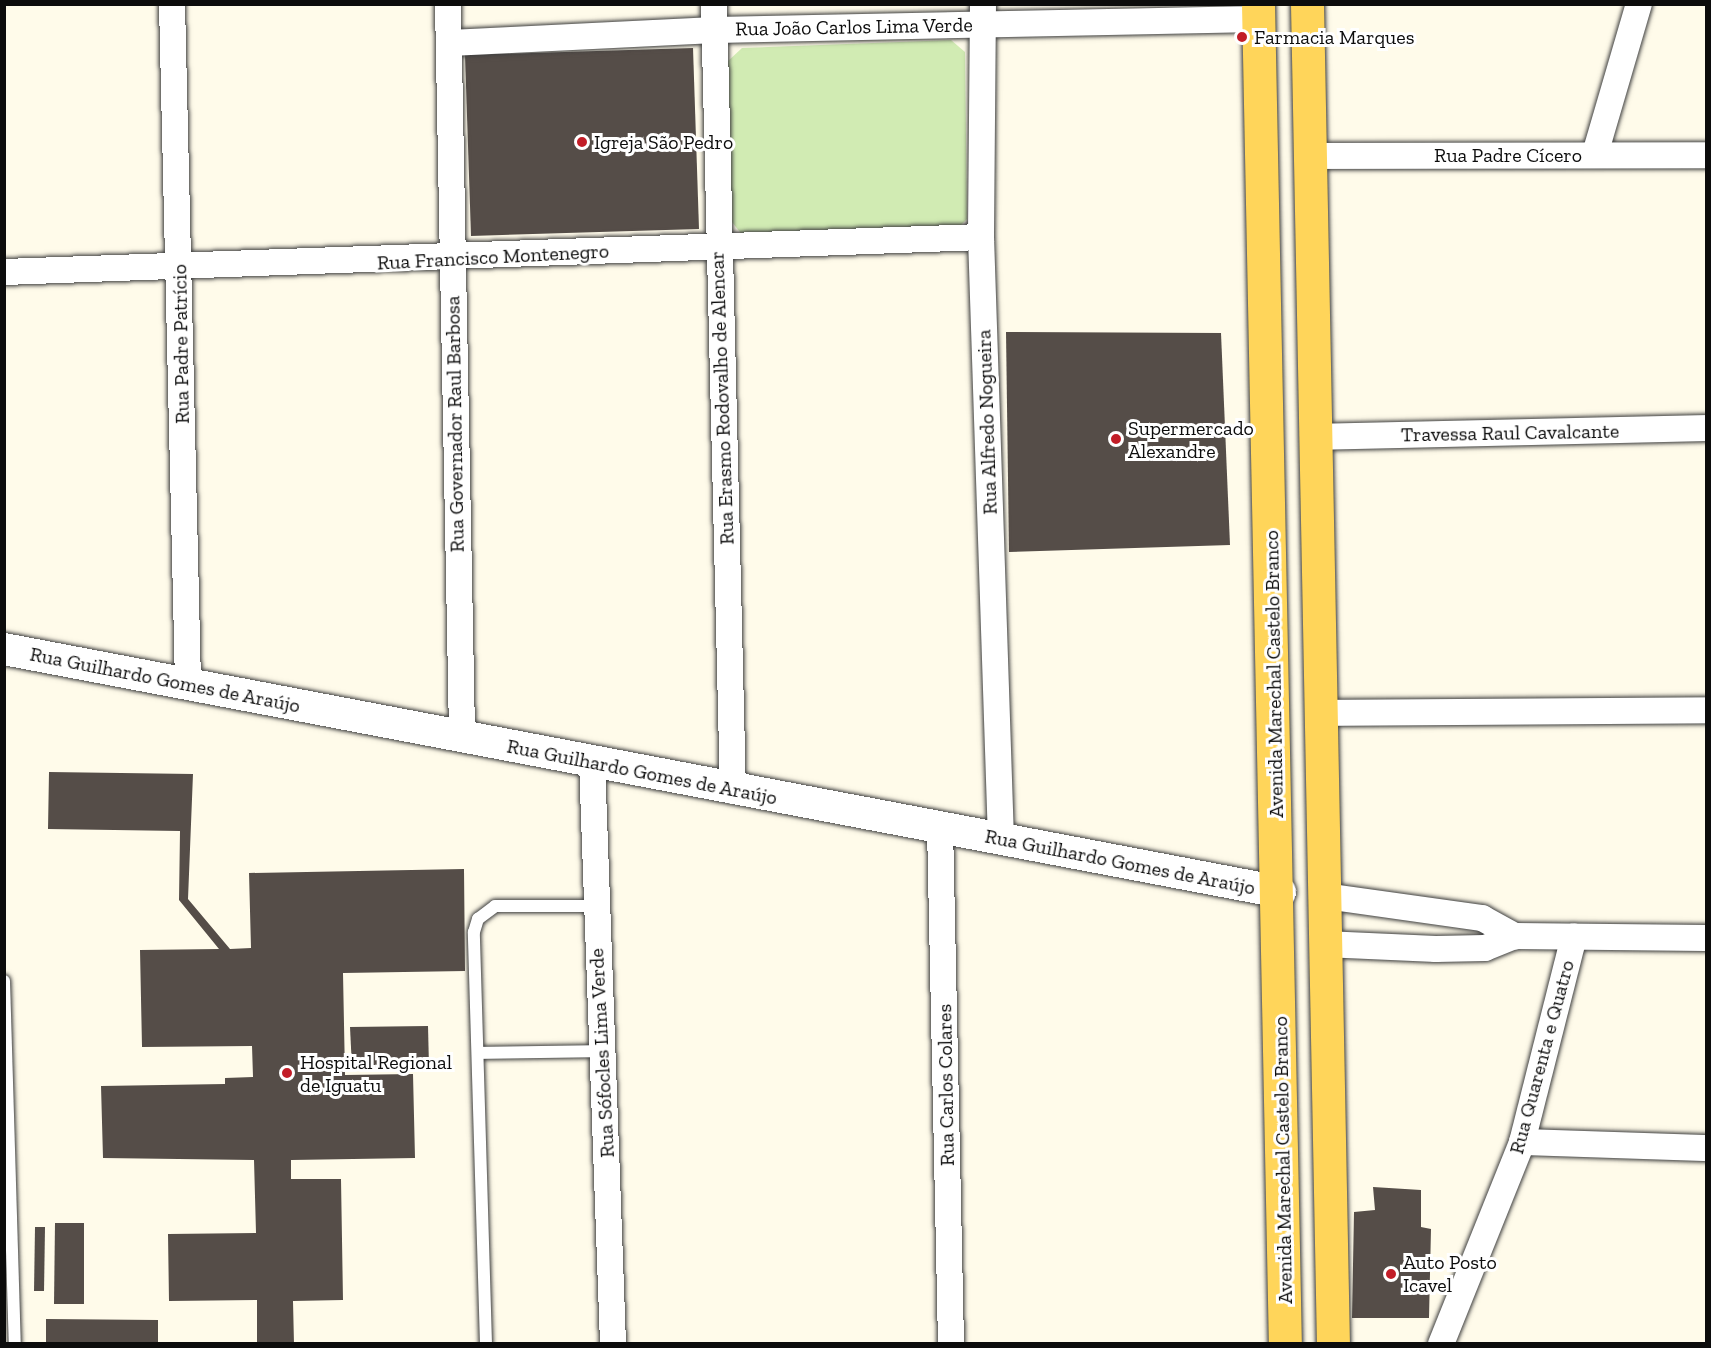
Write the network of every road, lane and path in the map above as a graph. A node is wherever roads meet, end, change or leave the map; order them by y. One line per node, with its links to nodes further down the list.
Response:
1 (172, 4): 16 (street, Rua Padre Patrício)
2 (448, 4): 9 (street, Rua Governador Raul Barbosa)
3 (714, 4): 8 (street, Rua Erasmo Rodovalho de Alencar)
4 (1307, 4): 12 (main road)
5 (1639, 4): 10 (street)
6 (1258, 12): 7 (street, Rua João Carlos Lima Verde); 29 (main road, Avenida Marechal Castelo Branco)
7 (983, 14): 8 (street, Rua João Carlos Lima Verde); 13 (street, Rua Alfredo Nogueira)
8 (715, 30): 9 (street, Rua João Carlos Lima Verde); 14 (street, Rua Erasmo Rodovalho de Alencar)
9 (450, 43): 15 (street, Rua Governador Raul Barbosa)
10 (1595, 154): 11 (street, Rua Padre Cícero); 12 (street, Rua Padre Cícero)
11 (1707, 155)
12 (1310, 156): 19 (main road)
13 (981, 237): 14 (street, Rua Francisco Montenegro); 28 (street, Rua Alfredo Nogueira)
14 (718, 245): 15 (street, Rua Francisco Montenegro); 26 (street, Rua Erasmo Rodovalho de Alencar)
15 (452, 260): 16 (street, Rua Francisco Montenegro); 24 (street, Rua Governador Raul Barbosa)
16 (179, 269): 17 (street, Rua Francisco Montenegro); 21 (street, Rua Padre Patrício)
17 (4, 272)
18 (1707, 428): 19 (street, Travessa Raul Cavalcante)
19 (1313, 437): 23 (main road)
20 (4, 649): 21 (street, Rua Guilhardo Gomes de Araújo)
21 (188, 683): 24 (street, Rua Guilhardo Gomes de Araújo)
22 (1707, 710): 23 (street)
23 (1321, 713): 30 (main road)
24 (462, 736): 25 (street, Rua Guilhardo Gomes de Araújo)
25 (592, 762): 26 (street, Rua Guilhardo Gomes de Araújo); 31 (street, Rua Sófocles Lima Verde)
26 (733, 791): 27 (street, Rua Guilhardo Gomes de Araújo)
27 (940, 827): 28 (street, Rua Guilhardo Gomes de Araújo); 46 (street, Rua Carlos Colares)
28 (1001, 839): 29 (street, Rua Guilhardo Gomes de Araújo)
29 (1280, 892): 42 (main road, Avenida Marechal Castelo Branco)
30 (1325, 896): 32 (street); 35 (main road)
31 (595, 906): 37 (street, Rua Sófocles Lima Verde); 38 (lane)
32 (1515, 936): 33 (street); 35 (street)
33 (1574, 936): 34 (street); 39 (street, Rua Quarenta e Quatro)
34 (1707, 938)
35 (1324, 944): 41 (main road)
36 (4, 981): 43 (lane)
37 (603, 1051): 38 (lane); 45 (street, Rua Sófocles Lima Verde)
38 (479, 1053): 44 (lane)
39 (1522, 1142): 40 (street); 49 (street, Rua Quarenta e Quatro)
40 (1707, 1148)
41 (1331, 1225): 42 (main road); 48 (main road)
42 (1285, 1226): 47 (main road, Avenida Marechal Castelo Branco)
43 (15, 1344)
44 (486, 1344)
45 (613, 1344)
46 (951, 1344)
47 (1285, 1344)
48 (1333, 1344)
49 (1441, 1344)

